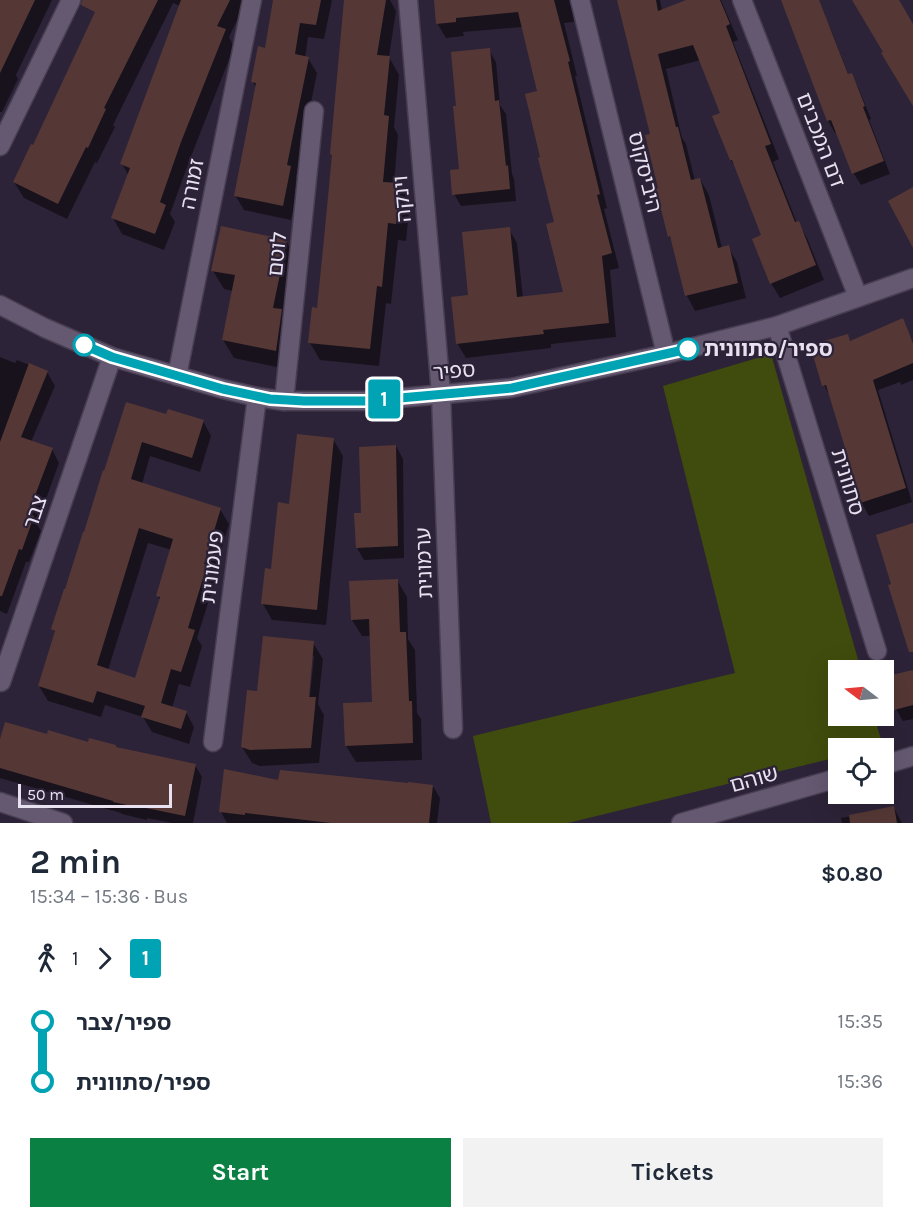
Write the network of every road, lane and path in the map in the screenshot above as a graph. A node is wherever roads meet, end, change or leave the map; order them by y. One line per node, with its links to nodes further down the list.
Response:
1 (71, 0): 7 (street)
2 (252, 0): 14 (street, זמורה)
3 (408, 0): 15 (street, וינקה)
4 (580, 0): 12 (street, היביסקוס)
5 (742, 0): 9 (street, דם המכבים)
6 (314, 111): 17 (street, לוטם)
7 (0, 146)
8 (913, 278): 9 (street, ספיר)
9 (858, 297): 11 (street, ספיר)
10 (0, 305): 13 (street, ספיר)
11 (777, 326): 12 (street, ספיר); 18 (street, סתוונית)
12 (666, 354): 15 (street, ספיר)
13 (112, 357): 14 (street, ספיר); 19 (street, צבר)
14 (177, 376): 16 (street, ספיר)
15 (441, 394): 17 (street, ספיר); 20 (street, ערמונית)
16 (257, 397): 17 (street, ספיר); 21 (street, פעמונית)
17 (284, 401)
18 (877, 651)
19 (1, 682)
20 (453, 729)
21 (213, 742)
22 (913, 756): 23 (street)
23 (894, 762)
24 (828, 781): 27 (street, שוהם)
25 (0, 802): 26 (street)
26 (63, 823)
27 (681, 823)

